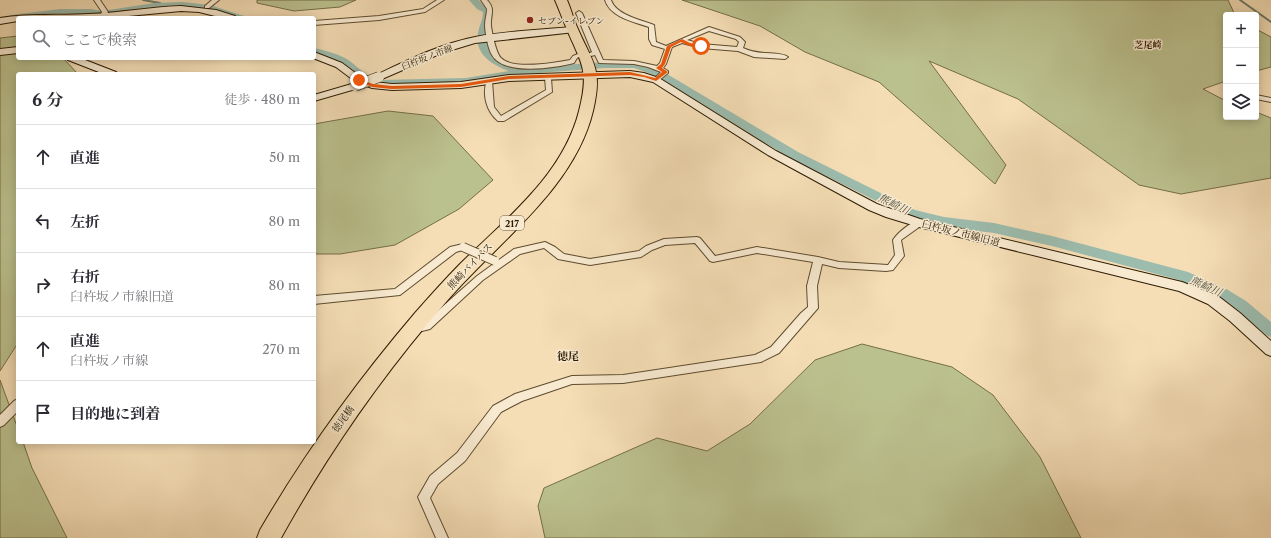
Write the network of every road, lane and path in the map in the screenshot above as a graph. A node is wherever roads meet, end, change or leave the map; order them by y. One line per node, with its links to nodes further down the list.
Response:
1 (97, 0): 8 (street)
2 (441, 0): 13 (street)
3 (484, 0): 15 (street)
4 (561, 0): 14 (highway)
5 (608, 0): 17 (street)
6 (211, 4): 8 (main road); 10 (main road)
7 (578, 13): 14 (street)
8 (104, 14): 9 (main road)
9 (62, 16)
10 (229, 16)
11 (16, 18): 12 (main road)
12 (0, 21)
13 (316, 23)
14 (575, 26): 15 (main road); 24 (highway)
15 (489, 38): 24 (street); 29 (main road, 臼杵坂ノ市線, bridge)
16 (682, 40): 17 (street); 18 (street); 18 (street)
17 (667, 48): 26 (street)
18 (740, 49): 22 (street)
19 (16, 50): 20 (main road)
20 (0, 52)
21 (316, 56): 28 (main road)
22 (785, 57)
23 (76, 60): 25 (main road)
24 (589, 61): 26 (main road, 臼杵坂ノ市線旧道); 26 (street); 27 (main road); 36 (highway, 熊崎バイパス / 217)
25 (109, 72)
26 (659, 75): 32 (main road, 臼杵坂ノ市線旧道)
27 (548, 78): 28 (main road); 28 (street)
28 (489, 81)
29 (316, 97)
30 (1259, 98): 31 (street)
31 (1271, 100)
32 (919, 223): 33 (street); 38 (main road, 臼杵坂ノ市線旧道)
33 (818, 260): 34 (street); 42 (street)
34 (497, 263): 35 (street, bridge); 36 (street)
35 (316, 300)
36 (416, 326): 37 (highway, 熊崎バイパス / 217)
37 (396, 350): 41 (highway, 徳尾橋 / 217)
38 (1271, 350)
39 (16, 406): 40 (street)
40 (0, 422)
41 (268, 538)
42 (442, 538)

